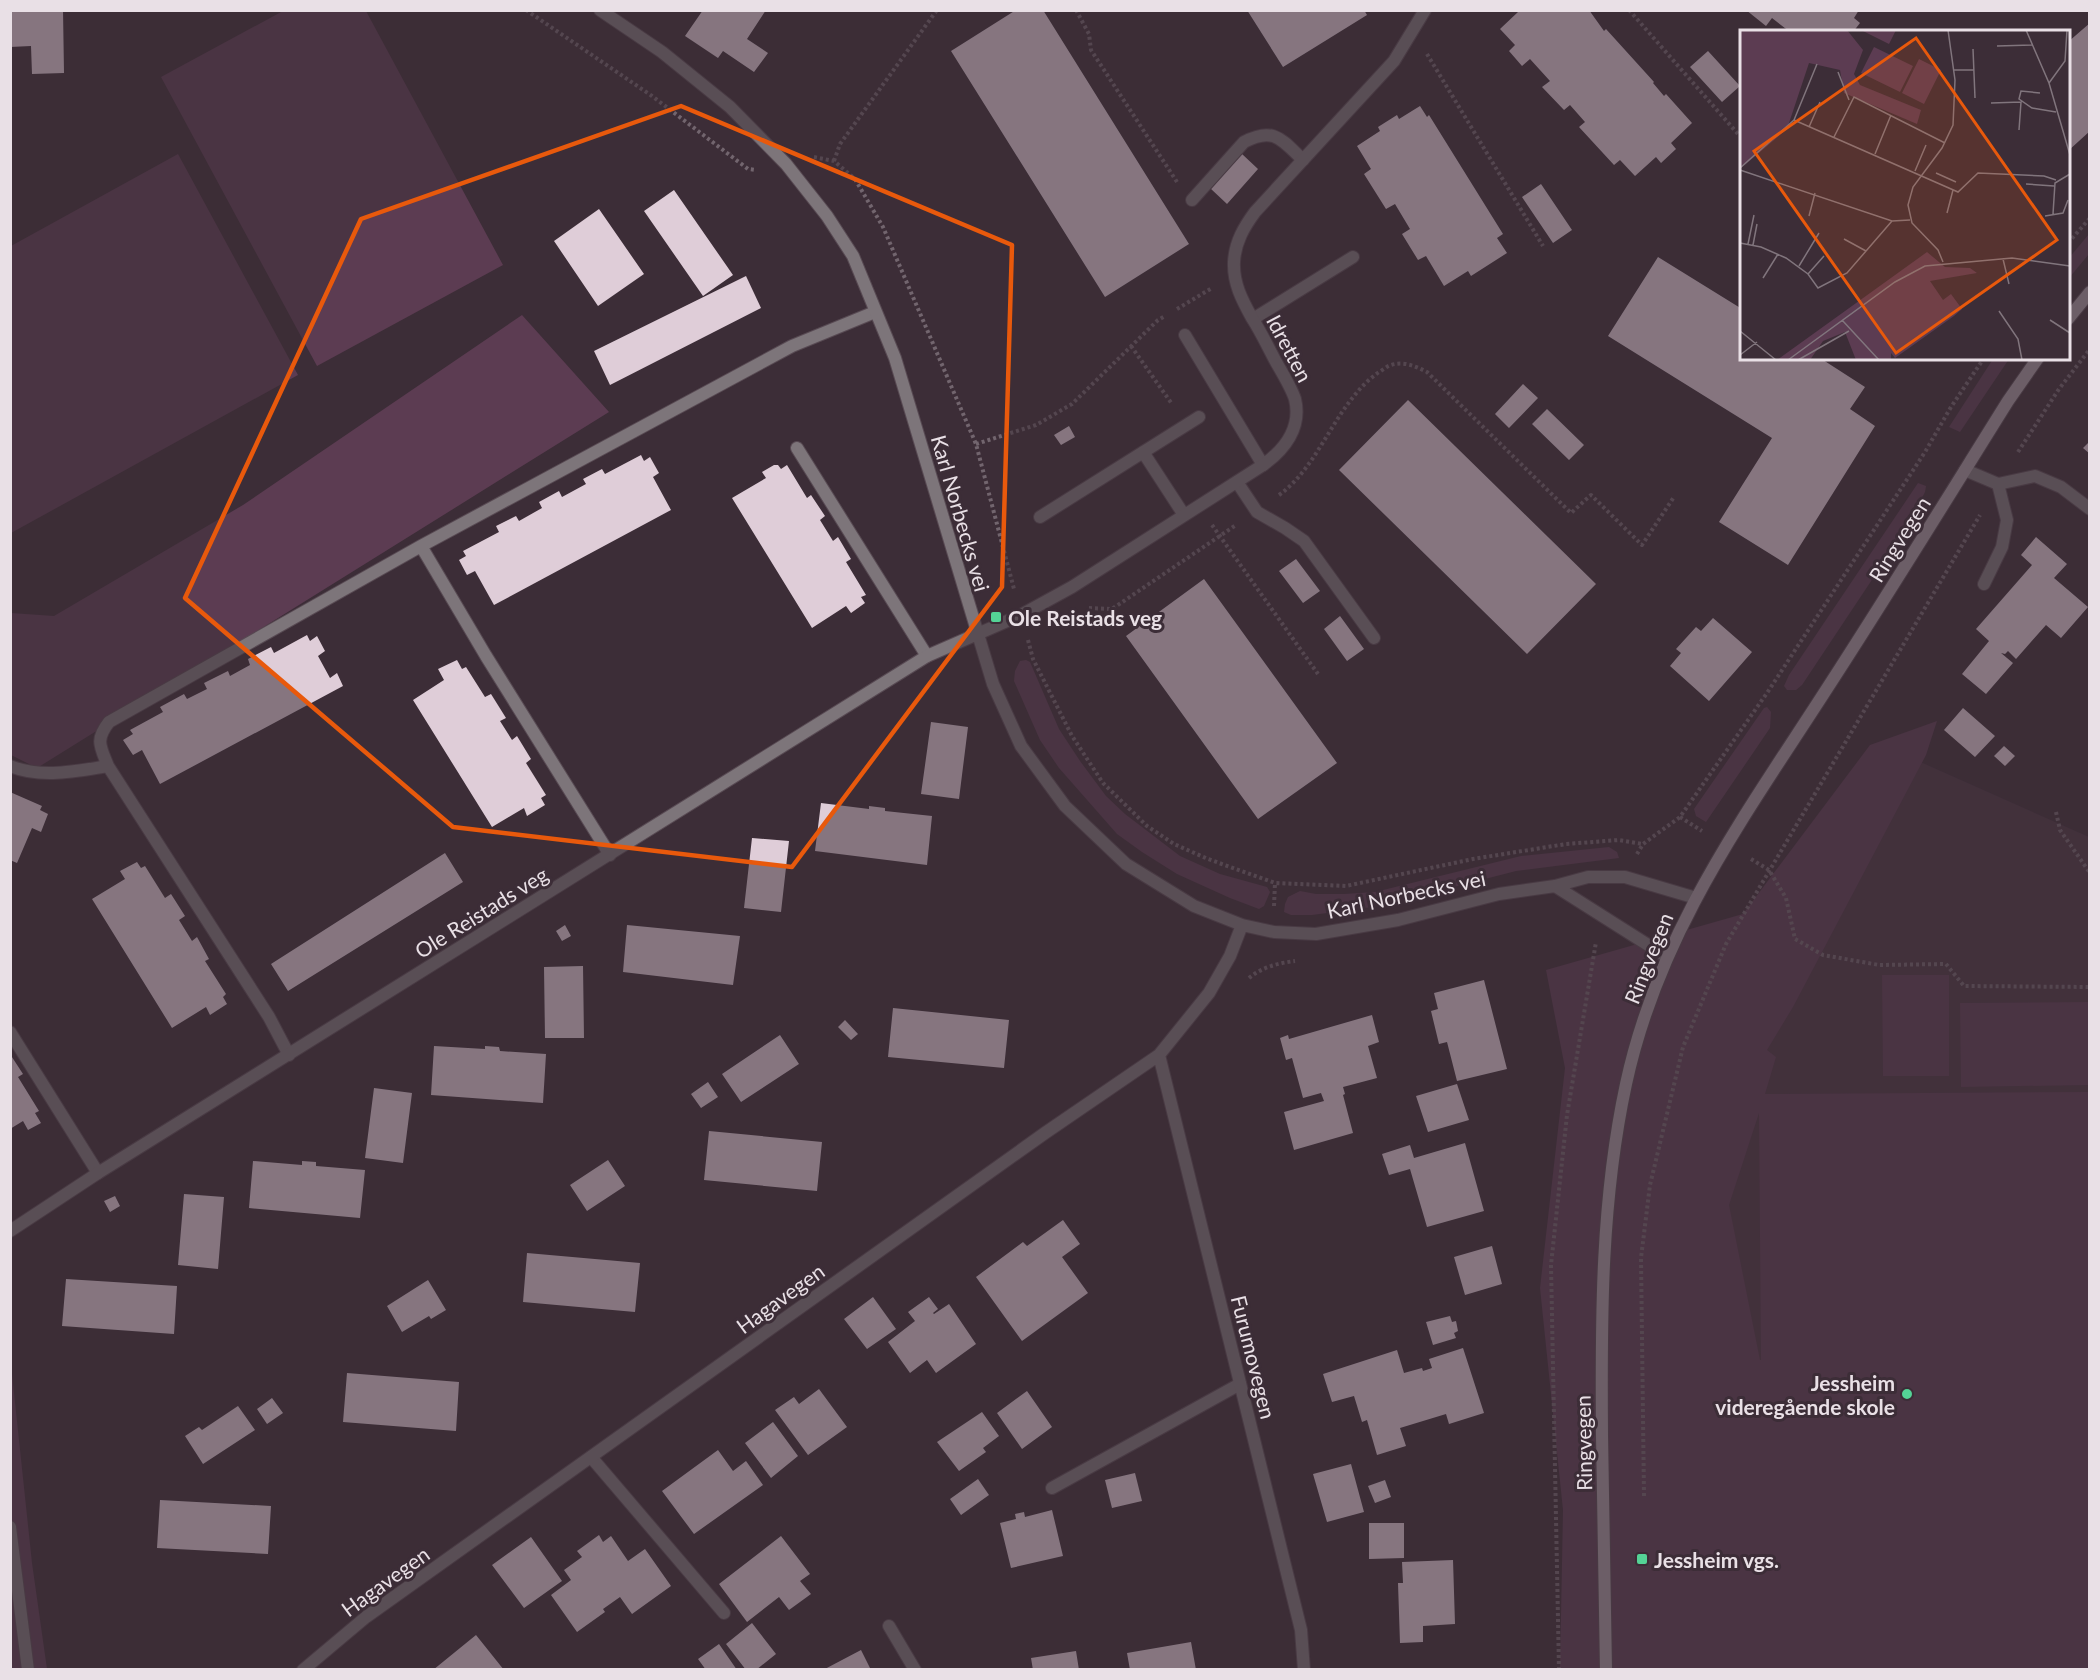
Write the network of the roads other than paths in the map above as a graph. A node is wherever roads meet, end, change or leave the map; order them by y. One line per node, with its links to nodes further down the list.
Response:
1 (600, 10): 7 (street, Karl Norbecks vei)
2 (1425, 10): 3 (street, Idretten)
3 (1303, 160): 4 (street); 9 (street, Idretten)
4 (1192, 201)
5 (1353, 257): 9 (street)
6 (2090, 292): 8 (main road)
7 (875, 312): 22 (street); 24 (street, Karl Norbecks vei)
8 (2070, 317)
9 (1253, 319): 15 (street, Idretten)
10 (1185, 335): 15 (street)
11 (2037, 360): 16 (main road, Ringvegen)
12 (1199, 417): 14 (street)
13 (797, 448): 26 (street)
14 (1143, 452): 20 (street); 21 (street)
15 (1263, 465): 17 (street, Idretten)
16 (1965, 470): 18 (street); 31 (main road, Ringvegen)
17 (1237, 482): 20 (street, Idretten); 25 (street)
18 (1998, 484): 19 (street); 23 (street)
19 (2090, 509)
20 (1184, 515): 24 (street, Idretten)
21 (1040, 517)
22 (421, 546): 28 (street); 29 (street)
23 (1984, 584)
24 (976, 634): 26 (street, Ole Reistads veg); 32 (street, Karl Norbecks vei)
25 (1374, 638)
26 (927, 656): 29 (street, Ole Reistads veg)
27 (10, 766): 28 (street)
28 (108, 766): 35 (street)
29 (610, 855): 35 (street, Ole Reistads veg)
30 (1555, 885): 31 (street, Karl Norbecks vei); 32 (street, Karl Norbecks vei); 33 (street)
31 (1696, 898): 33 (main road, Ringvegen)
32 (1242, 925): 36 (street, Hagavegen)
33 (1667, 957): 49 (main road, Ringvegen)
34 (10, 1032): 37 (street)
35 (289, 1055): 37 (street, Ole Reistads veg)
36 (1159, 1055): 39 (street, Furumovegen); 40 (street, Hagavegen)
37 (98, 1173): 38 (street, Ole Reistads veg)
38 (10, 1231)
39 (1240, 1384): 41 (street); 48 (street, Furumovegen)
40 (591, 1457): 43 (street); 46 (street, Hagavegen)
41 (1052, 1488)
42 (10, 1527): 45 (street)
43 (724, 1613)
44 (889, 1626): 47 (street)
45 (28, 1670)
46 (303, 1670)
47 (915, 1670)
48 (1304, 1670)
49 (1606, 1670)

